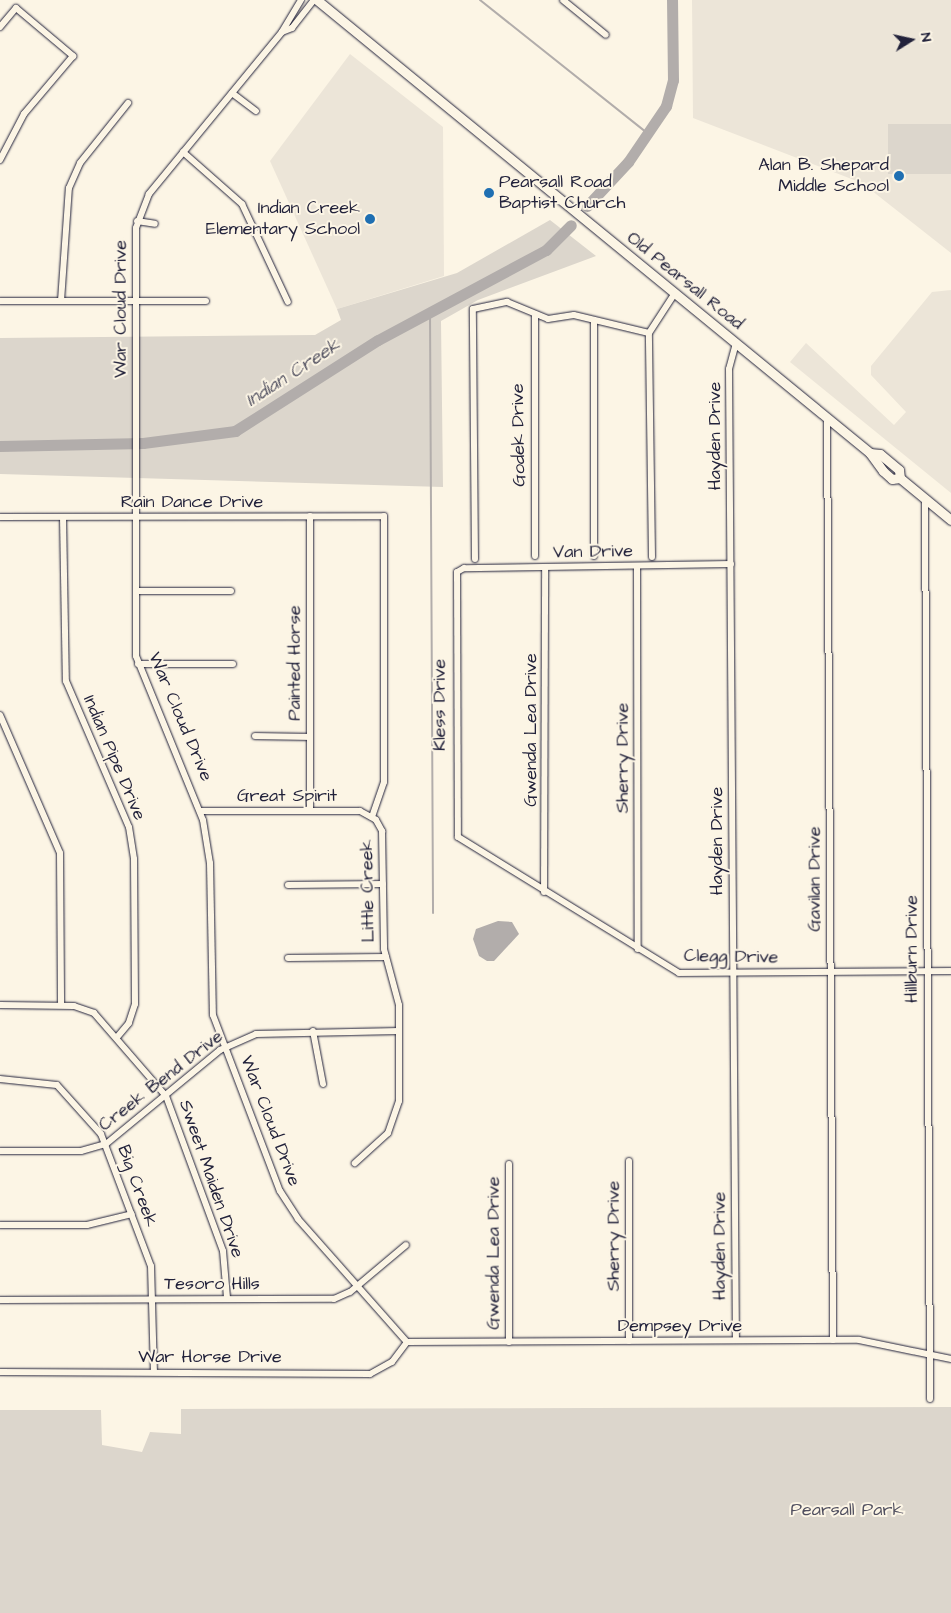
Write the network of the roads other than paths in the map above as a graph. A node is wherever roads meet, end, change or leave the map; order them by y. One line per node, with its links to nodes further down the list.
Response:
1 (300, 0): 5 (street, War Cloud Drive)
2 (315, 0): 5 (street, War Cloud Drive); 14 (main road, Old Pearsall Road)
3 (563, 0): 6 (street)
4 (0, 27): 11 (street)
5 (282, 32): 7 (street, War Cloud Drive)
6 (606, 35)
7 (232, 92): 9 (street); 10 (street, War Cloud Drive)
8 (128, 103): 16 (street)
9 (256, 111)
10 (183, 152): 12 (street, War Cloud Drive); 19 (street)
11 (0, 160)
12 (137, 222): 13 (street); 18 (street, War Cloud Drive)
13 (154, 224)
14 (675, 293): 22 (street); 23 (main road, Old Pearsall Road)
15 (0, 301): 16 (street)
16 (61, 301): 18 (street)
17 (206, 301): 18 (street)
18 (135, 302): 30 (street, War Cloud Drive)
19 (288, 302)
20 (535, 314): 21 (street); 32 (street, Godek Drive); 35 (street)
21 (594, 322): 22 (street); 33 (street)
22 (649, 333): 34 (street)
23 (736, 343): 24 (main road, Old Pearsall Road); 36 (street, Hayden Drive)
24 (827, 418): 25 (main road, Old Pearsall Road); 57 (street, Gavilan Drive)
25 (925, 498): 31 (main road, Old Pearsall Road); 58 (street, Hillburn Drive)
26 (310, 516): 27 (street, Rain Dance Drive); 30 (street, Rain Dance Drive); 46 (street, Painted Horse)
27 (384, 516): 49 (street, Little Creek)
28 (0, 517): 29 (street, Rain Dance Drive)
29 (63, 517): 30 (street, Rain Dance Drive); 65 (street, Indian Pipe Drive)
30 (137, 517): 40 (street, War Cloud Drive)
31 (951, 520)
32 (536, 556)
33 (594, 556)
34 (652, 557)
35 (475, 559)
36 (731, 564): 38 (street, Van Drive); 60 (street, Hayden Drive)
37 (545, 567): 38 (street, Van Drive); 39 (street, Van Drive); 53 (street, Gwenda Lea Drive)
38 (637, 567): 54 (street, Sherry Drive)
39 (456, 572): 50 (street, Kless Drive)
40 (136, 591): 41 (street); 42 (street, War Cloud Drive)
41 (231, 591)
42 (138, 664): 43 (street); 48 (street, War Cloud Drive)
43 (233, 664)
44 (0, 715): 62 (street)
45 (255, 736): 46 (street)
46 (310, 737): 47 (street, Painted Horse)
47 (310, 810): 48 (street, Great Spirit); 49 (street, Great Spirit)
48 (201, 811): 66 (street, War Cloud Drive)
49 (372, 817): 51 (street, Little Creek)
50 (458, 837): 53 (street, Clegg Drive)
51 (384, 884): 52 (street); 55 (street, Little Creek)
52 (288, 885)
53 (544, 892): 54 (street, Clegg Drive)
54 (638, 949): 60 (street, Clegg Drive)
55 (386, 957): 56 (street); 64 (street, Little Creek)
56 (288, 958)
57 (830, 972): 58 (street, Clegg Drive); 60 (street, Clegg Drive); 83 (street, Gavilan Drive)
58 (927, 972): 59 (street, Clegg Drive); 87 (street, Hillburn Drive)
59 (951, 972)
60 (733, 974): 82 (street, Hayden Drive)
61 (0, 1005): 62 (street, Sweet Maiden Drive)
62 (61, 1005): 65 (street, Sweet Maiden Drive)
63 (313, 1031): 64 (street, Creek Bend Drive); 66 (street, Creek Bend Drive); 68 (street)
64 (399, 1031): 73 (street, Little Creek)
65 (118, 1036): 69 (street, Sweet Maiden Drive)
66 (226, 1046): 69 (street, Creek Bend Drive); 78 (street, War Cloud Drive)
67 (0, 1079): 70 (street, Big Creek)
68 (323, 1084)
69 (166, 1096): 70 (street, Creek Bend Drive); 79 (street, Sweet Maiden Drive)
70 (106, 1144): 71 (street, Creek Bend Drive); 75 (street, Big Creek)
71 (0, 1151)
72 (628, 1161): 84 (street, Sherry Drive)
73 (355, 1163)
74 (509, 1164): 86 (street, Gwenda Lea Drive)
75 (132, 1214): 76 (street); 81 (street, Big Creek)
76 (0, 1225)
77 (406, 1245): 78 (street, Tesoro Hills)
78 (357, 1286): 79 (street, Tesoro Hills); 85 (street, War Cloud Drive)
79 (228, 1298): 81 (street, Tesoro Hills)
80 (0, 1300): 81 (street, Tesoro Hills)
81 (153, 1300): 89 (street, Big Creek)
82 (736, 1340): 83 (street, Dempsey Drive); 84 (street, Dempsey Drive)
83 (833, 1340): 87 (street, Dempsey Drive)
84 (629, 1341): 86 (street, Dempsey Drive)
85 (407, 1342): 86 (street, Dempsey Drive); 89 (street, War Horse Drive)
86 (509, 1342)
87 (930, 1357): 88 (street, Dempsey Drive); 91 (street, Hillburn Drive)
88 (951, 1359)
89 (154, 1371): 90 (street, War Horse Drive)
90 (0, 1372)
91 (930, 1399)

